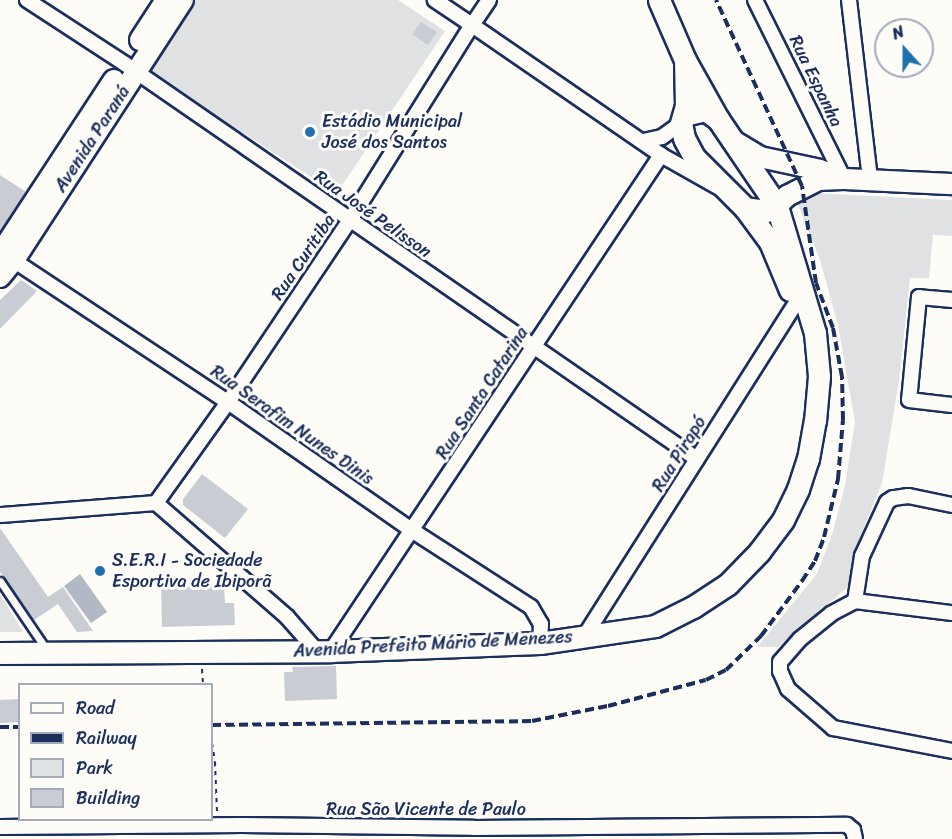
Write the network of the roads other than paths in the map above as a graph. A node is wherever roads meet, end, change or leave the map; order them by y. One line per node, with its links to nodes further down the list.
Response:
1 (27, 0): 11 (street, Rua José Pelisson)
2 (166, 0): 11 (main road, Avenida Paraná)
3 (183, 0): 11 (main road, Avenida Paraná)
4 (435, 0): 9 (street)
5 (489, 0): 9 (street, Rua Curitiba)
6 (659, 0): 10 (main road)
7 (755, 0): 17 (street, Rua Espanha)
8 (849, 0): 18 (street)
9 (472, 25): 15 (street); 23 (street, Rua Curitiba)
10 (685, 60): 12 (main road); 13 (main road)
11 (130, 68): 23 (street, Rua José Pelisson); 24 (main road, Avenida Paraná)
12 (683, 119): 13 (main road); 15 (street); 20 (main road, Avenida Prefeito Mário de Menezes)
13 (718, 119): 14 (main road, Avenida Prefeito Mário de Menezes)
14 (732, 140): 17 (main road); 21 (main road, Avenida Prefeito Mário de Menezes)
15 (643, 141): 16 (street)
16 (661, 155): 20 (street); 28 (street, Rua Santa Catarina)
17 (844, 179): 18 (main road); 21 (main road)
18 (870, 180): 19 (main road)
19 (952, 184)
20 (724, 190): 22 (main road, Avenida Prefeito Mário de Menezes)
21 (777, 206): 22 (main road); 26 (main road, Avenida Prefeito Mário de Menezes)
22 (745, 208): 26 (main road, Avenida Prefeito Mário de Menezes)
23 (350, 220): 28 (street, Rua José Pelisson); 29 (street, Rua Curitiba)
24 (4, 254): 25 (main road, Avenida Paraná); 29 (street, Rua Serafim Nunes Dinis)
25 (0, 277)
26 (800, 297): 31 (street, Rua Pirapó); 39 (main road, Avenida Prefeito Mário de Menezes)
27 (952, 300): 30 (street)
28 (534, 347): 31 (street, Rua José Pelisson); 35 (street, Rua Santa Catarina)
29 (228, 402): 32 (street, Rua Curitiba); 35 (street, Rua Serafim Nunes Dinis)
30 (952, 405)
31 (697, 459): 39 (street, Rua Pirapó)
32 (156, 503): 34 (street); 41 (street)
33 (952, 505): 37 (street)
34 (0, 515)
35 (413, 531): 40 (street, Rua Serafim Nunes Dinis); 41 (street, Rua Santa Catarina)
36 (0, 581): 43 (lane)
37 (855, 601): 38 (street); 44 (street)
38 (952, 613)
39 (584, 637): 40 (main road, Avenida Prefeito Mário de Menezes)
40 (540, 643): 41 (main road, Avenida Prefeito Mário de Menezes)
41 (324, 651): 43 (main road, Avenida Prefeito Mário de Menezes)
42 (0, 653): 43 (main road, Avenida Prefeito Mário de Menezes)
43 (49, 654)
44 (952, 752)
45 (242, 825): 48 (street, Rua São Vicente de Paulo); 49 (street, Rua São Vicente de Paulo); 51 (street)
46 (0, 827): 48 (street, Rua São Vicente de Paulo)
47 (701, 832): 49 (street, Rua São Vicente de Paulo); 50 (street, Rua São Vicente de Paulo)
48 (22, 833)
49 (474, 834)
50 (853, 834)
51 (243, 839)

